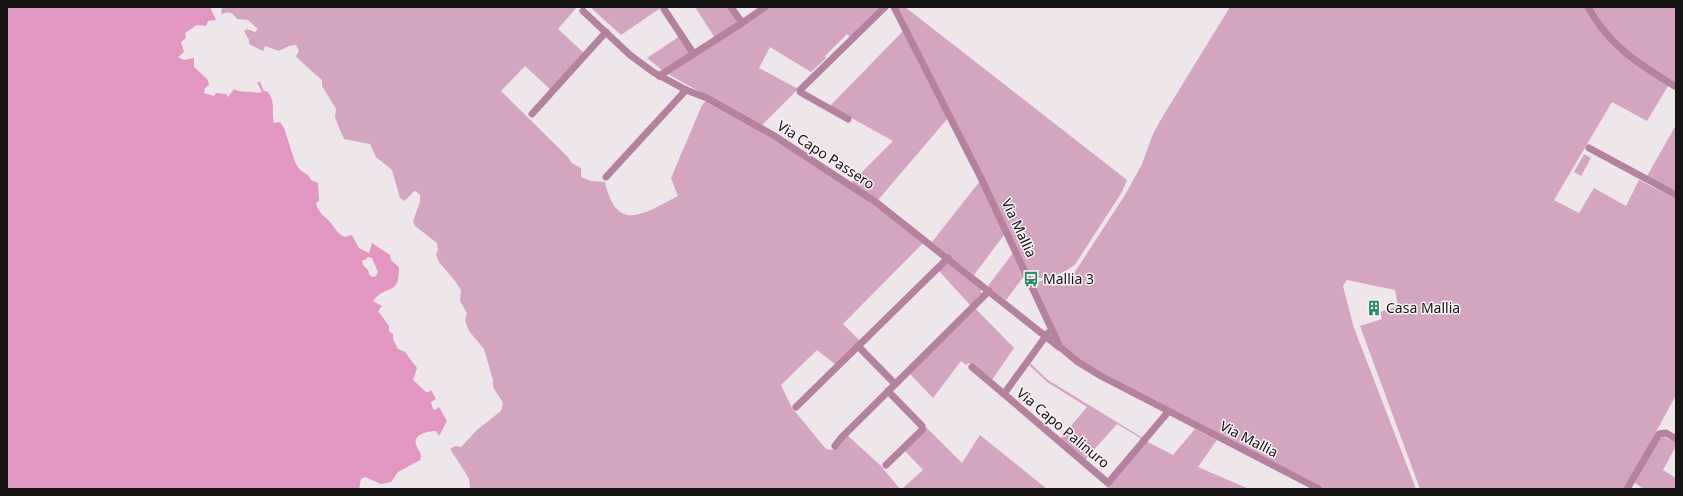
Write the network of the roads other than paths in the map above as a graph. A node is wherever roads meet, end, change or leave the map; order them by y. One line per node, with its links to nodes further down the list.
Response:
1 (731, 7): 8 (street)
2 (765, 7): 8 (street)
3 (885, 7): 15 (street)
4 (894, 7): 21 (street, Via Mallia)
5 (1588, 7): 12 (street)
6 (664, 9): 10 (street)
7 (582, 11): 9 (street, Via Capo Passero)
8 (742, 23): 10 (street)
9 (606, 32): 11 (street, Via Capo Passero); 14 (street)
10 (694, 53): 11 (street)
11 (660, 76): 13 (street, Via Capo Passero)
12 (1676, 87)
13 (686, 90): 17 (street); 19 (street, Via Capo Passero)
14 (532, 114)
15 (848, 119)
16 (1589, 148): 18 (street)
17 (606, 176)
18 (1676, 195)
19 (948, 258): 20 (street, Via Capo Passero); 23 (street)
20 (989, 290): 22 (street, Via Capo Passero); 26 (street)
21 (1051, 328): 22 (street, Via Capo Palinuro); 24 (street, Via Mallia)
22 (1045, 337): 24 (street, Via Capo Passero); 28 (street, Via Capo Palinuro)
23 (858, 346): 26 (street); 29 (street)
24 (1060, 347): 30 (street, Via Mallia)
25 (972, 367): 28 (street)
26 (895, 384): 27 (street)
27 (888, 391): 32 (street); 33 (street)
28 (1004, 394): 30 (street, Via Capo Palinuro)
29 (796, 408)
30 (1168, 412): 35 (street, Via Mallia)
31 (1676, 439): 34 (street)
32 (835, 446)
33 (886, 465)
34 (1628, 487): 36 (street)
35 (1319, 489)
36 (1637, 489)

